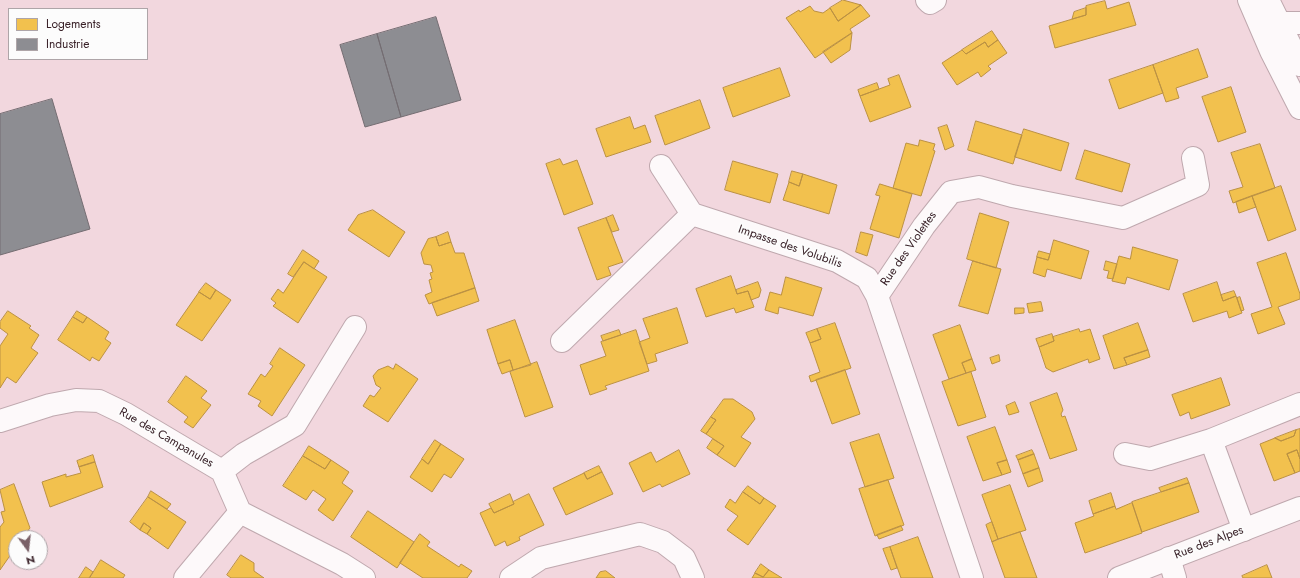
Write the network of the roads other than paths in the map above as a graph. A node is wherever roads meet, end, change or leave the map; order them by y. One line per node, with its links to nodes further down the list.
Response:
1 (928, 0): 2 (street)
2 (935, 0)
3 (1249, 0): 8 (street)
4 (1268, 0): 5 (street)
5 (1279, 23): 6 (street); 7 (street)
6 (1300, 23)
7 (1300, 65)
8 (1300, 108)
9 (1193, 158): 12 (street, Rue des Violettes)
10 (661, 166): 11 (street)
11 (692, 214): 12 (street, Impasse des Volubilis); 14 (street)
12 (876, 296): 28 (street, Rue des Violettes)
13 (355, 327): 19 (street)
14 (562, 341)
15 (1300, 404): 17 (street)
16 (0, 421): 19 (street, Rue des Campanules)
17 (1211, 440): 18 (street); 22 (street)
18 (1125, 454)
19 (222, 471): 21 (street, Rue des Campanules)
20 (1300, 508): 22 (street, Rue des Alpes)
21 (240, 512): 24 (street); 25 (street)
22 (1244, 530): 23 (street, Rue des Alpes)
23 (1172, 568): 29 (street, Rue des Alpes)
24 (185, 578)
25 (364, 578)
26 (511, 578): 27 (street)
27 (693, 578)
28 (972, 578)
29 (1119, 578)

